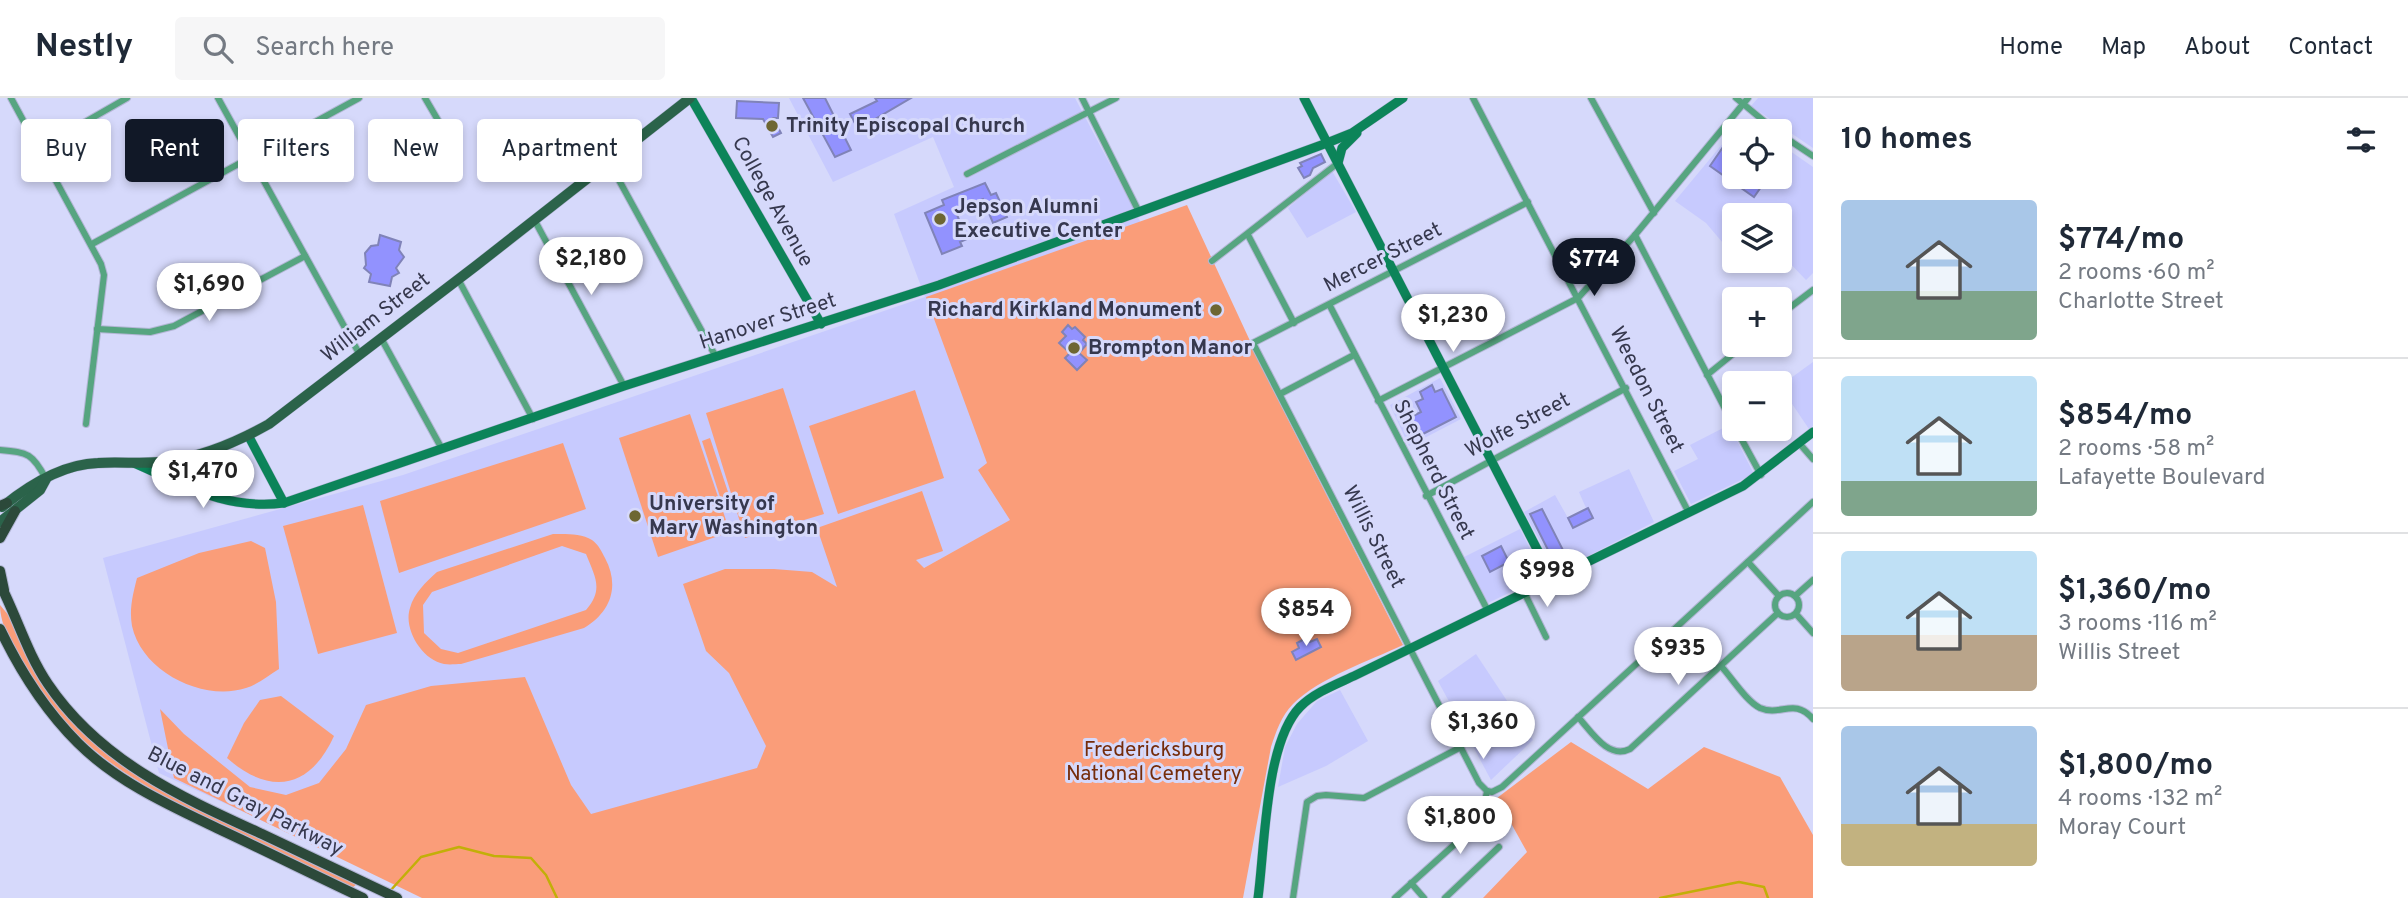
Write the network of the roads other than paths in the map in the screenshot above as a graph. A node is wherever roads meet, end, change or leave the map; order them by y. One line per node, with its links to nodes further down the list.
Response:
1 (11, 98): 17 (street)
2 (127, 98): 18 (street)
3 (218, 98): 23 (street)
4 (359, 98): 19 (street)
5 (425, 98): 20 (street)
6 (691, 98): 24 (main road, William Street); 51 (street, College Avenue)
7 (1082, 98): 16 (street)
8 (1116, 98): 16 (street)
9 (1304, 98): 26 (street)
10 (1403, 98): 22 (street, Hanover Street)
11 (1473, 98): 35 (street, Weedon Street)
12 (1591, 98): 37 (street)
13 (1736, 98): 15 (street)
14 (1748, 98): 15 (street)
15 (1742, 105): 21 (street); 37 (street)
16 (1088, 111): 30 (street); 36 (street)
17 (23, 119)
18 (90, 119)
19 (321, 119)
20 (437, 119)
21 (1760, 119)
22 (1365, 125): 26 (street, Hanover Street); 28 (street)
23 (238, 134)
24 (642, 136)
25 (1792, 142): 27 (street)
26 (1327, 143): 28 (street); 36 (street, Hanover Street)
27 (1813, 156)
28 (1338, 163): 39 (street); 44 (street)
29 (238, 165): 41 (street)
30 (967, 174)
31 (58, 182): 41 (street)
32 (264, 182): 42 (street)
33 (584, 182): 38 (main road, William Street)
34 (620, 182): 57 (street)
35 (1528, 202): 44 (street, Mercer Street); 47 (street, Weedon Street)
36 (1139, 212): 51 (street, Hanover Street)
37 (1654, 213): 40 (street)
38 (535, 221): 45 (main road, William Street); 61 (street)
39 (1248, 235): 43 (street); 50 (street)
40 (1635, 235): 47 (street); 60 (street)
41 (92, 244): 52 (street)
42 (305, 256): 52 (street); 55 (street)
43 (1212, 261)
44 (1394, 273): 48 (street, Mercer Street); 59 (street)
45 (458, 279): 53 (main road, William Street); 66 (street)
46 (1813, 290): 49 (street)
47 (1578, 298): 59 (street); 62 (street, Weedon Street)
48 (1330, 306): 50 (street, Mercer Street); 56 (street, Shepherd Street)
49 (1792, 306)
50 (1294, 323): 54 (street, Mercer Street)
51 (821, 324): 57 (street, Hanover Street)
52 (97, 329): 67 (street)
53 (381, 338): 55 (main road, William Street); 72 (street)
54 (1253, 343): 63 (street, Willis Street)
55 (360, 355): 69 (main road, William Street)
56 (1354, 355): 63 (street); 64 (street, Shepherd Street)
57 (716, 357): 61 (street, Hanover Street)
58 (1729, 357): 60 (street)
59 (1443, 368): 64 (street); 75 (street)
60 (1707, 375): 65 (street)
61 (624, 386): 66 (street, Hanover Street)
62 (1626, 388): 75 (street, Wolfe Street); 83 (street, Weedon Street)
63 (1280, 394): 100 (street, Willis Street)
64 (1378, 401): 79 (street, Shepherd Street)
65 (1722, 403)
66 (533, 419): 72 (street, Hanover Street)
67 (86, 424)
68 (1813, 432): 71 (street)
69 (248, 435): 76 (main road, William Street); 81 (street)
70 (1743, 441): 77 (street)
71 (1799, 443): 74 (street); 77 (street)
72 (443, 449): 81 (street, Hanover Street)
73 (0, 450): 78 (street)
74 (1813, 458)
75 (1491, 460): 79 (street, Wolfe Street); 89 (street)
76 (133, 462): 78 (main road, William Street); 81 (street, Hanover Street)
77 (1761, 475): 83 (street)
78 (46, 479): 82 (main road, William Street)
79 (1426, 496): 94 (street, Shepherd Street)
80 (1813, 502): 86 (street)
81 (284, 503)
82 (5, 507): 84 (main road, William Street); 85 (highway)
83 (1689, 513): 89 (street)
84 (0, 522)
85 (0, 538)
86 (1748, 562): 92 (street); 102 (street)
87 (0, 571): 90 (highway, Blue and Gray Parkway)
88 (1813, 579): 93 (street)
89 (1553, 580): 91 (street)
90 (2, 588): 109 (highway, Blue and Gray Parkway)
91 (1525, 594): 94 (street); 99 (street)
92 (1779, 596): 93 (street); 95 (street)
93 (1795, 596): 96 (street)
94 (1488, 611): 100 (street)
95 (1778, 613): 96 (street); 101 (street)
96 (1796, 614): 98 (street)
97 (0, 629): 108 (highway, Blue and Gray Parkway)
98 (1813, 633)
99 (1546, 637)
100 (1412, 649): 104 (street, Willis Street); 110 (street)
101 (1721, 666): 102 (street); 103 (street)
102 (1578, 717): 105 (street)
103 (1813, 719)
104 (1461, 747): 105 (street, Willis Street); 111 (street)
105 (1487, 791): 107 (street)
106 (1499, 847): 114 (street)
107 (1411, 883): 112 (street); 113 (street)
108 (363, 898)
109 (397, 898)
110 (1258, 898)
111 (1293, 898)
112 (1395, 898)
113 (1424, 898)
114 (1445, 898)

